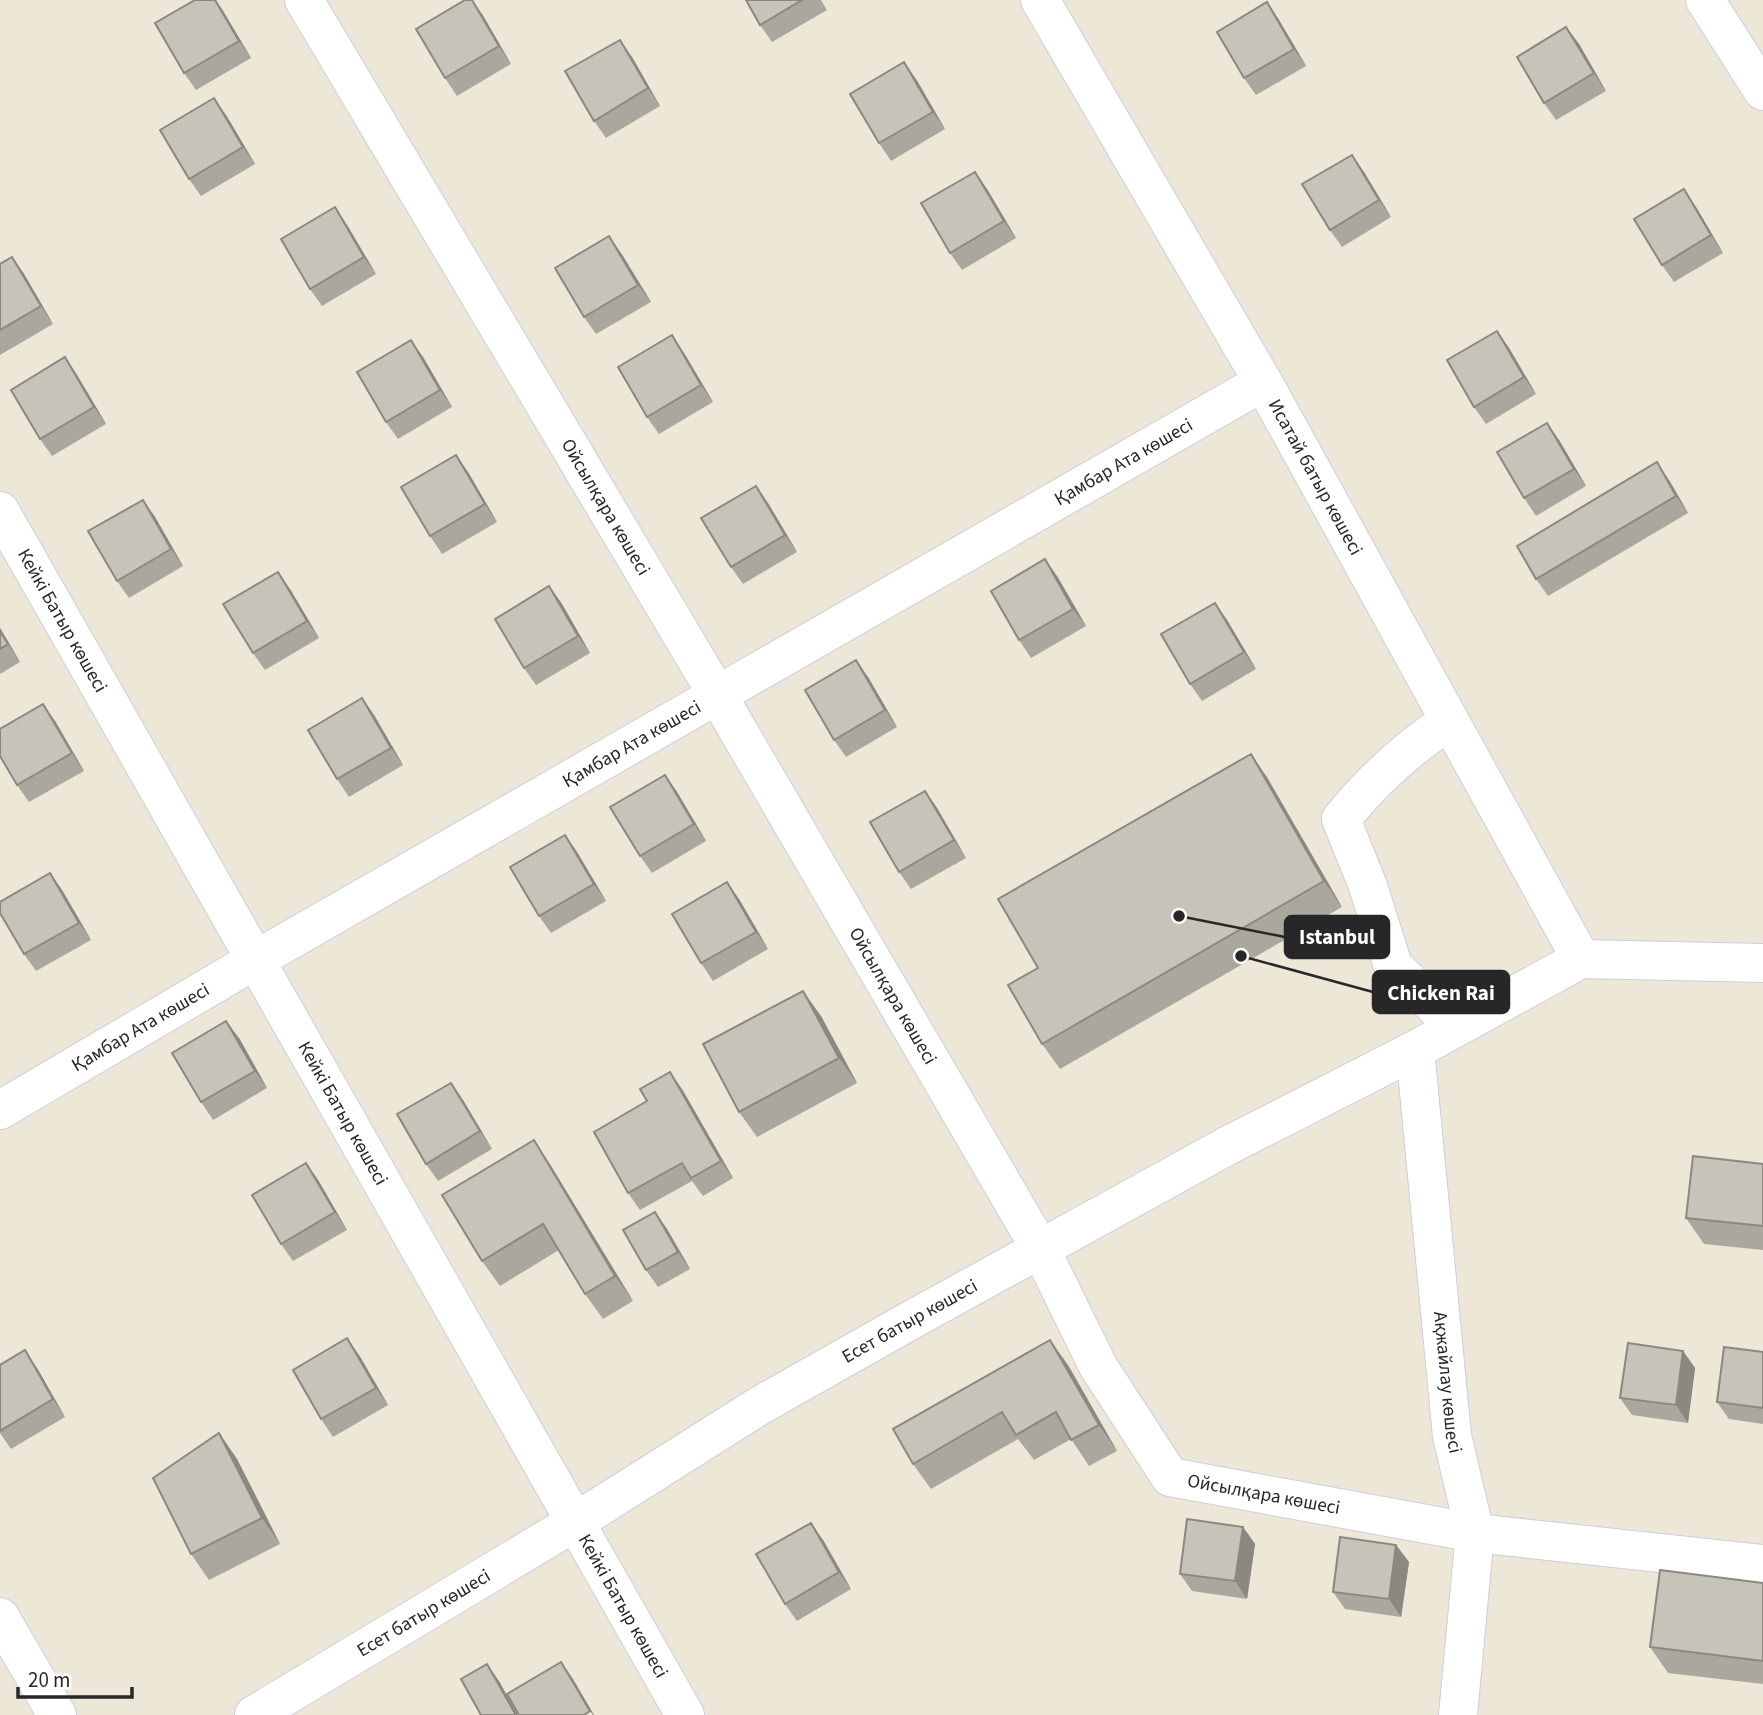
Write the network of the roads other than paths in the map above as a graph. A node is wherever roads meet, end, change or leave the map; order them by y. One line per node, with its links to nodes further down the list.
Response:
1 (304, 0): 7 (street, Ойсылқара көшесі)
2 (1041, 0): 5 (street, Исатай батыр көшесі)
3 (1705, 0): 4 (street)
4 (1763, 91)
5 (1263, 382): 7 (street, Қамбар Ата көшесі); 8 (street, Исатай батыр көшесі)
6 (0, 511): 9 (street, Кейкі Батыр көшесі)
7 (718, 696): 9 (street, Қамбар Ата көшесі); 15 (street, Ойсылқара көшесі)
8 (1448, 722): 10 (street, Исатай батыр көшесі); 12 (street)
9 (257, 959): 14 (street, Қамбар Ата көшесі); 16 (street, Кейкі Батыр көшесі)
10 (1581, 959): 11 (street); 12 (street, Есет батыр көшесі)
11 (1763, 963)
12 (1455, 1026): 13 (street, Есет батыр көшесі)
13 (1415, 1050): 15 (street, Есет батыр көшесі); 17 (street, Ақжайлау көшесі)
14 (0, 1110)
15 (1041, 1250): 16 (street, Есет батыр көшесі); 17 (street, Ойсылқара көшесі)
16 (577, 1521): 21 (street, Есет батыр көшесі); 22 (street, Кейкі Батыр көшесі)
17 (1475, 1532): 18 (street, Ойсылқара көшесі); 23 (street, Ақжайлау көшесі)
18 (1763, 1564)
19 (0, 1617): 20 (street)
20 (57, 1715)
21 (254, 1715)
22 (685, 1715)
23 (1458, 1715)

